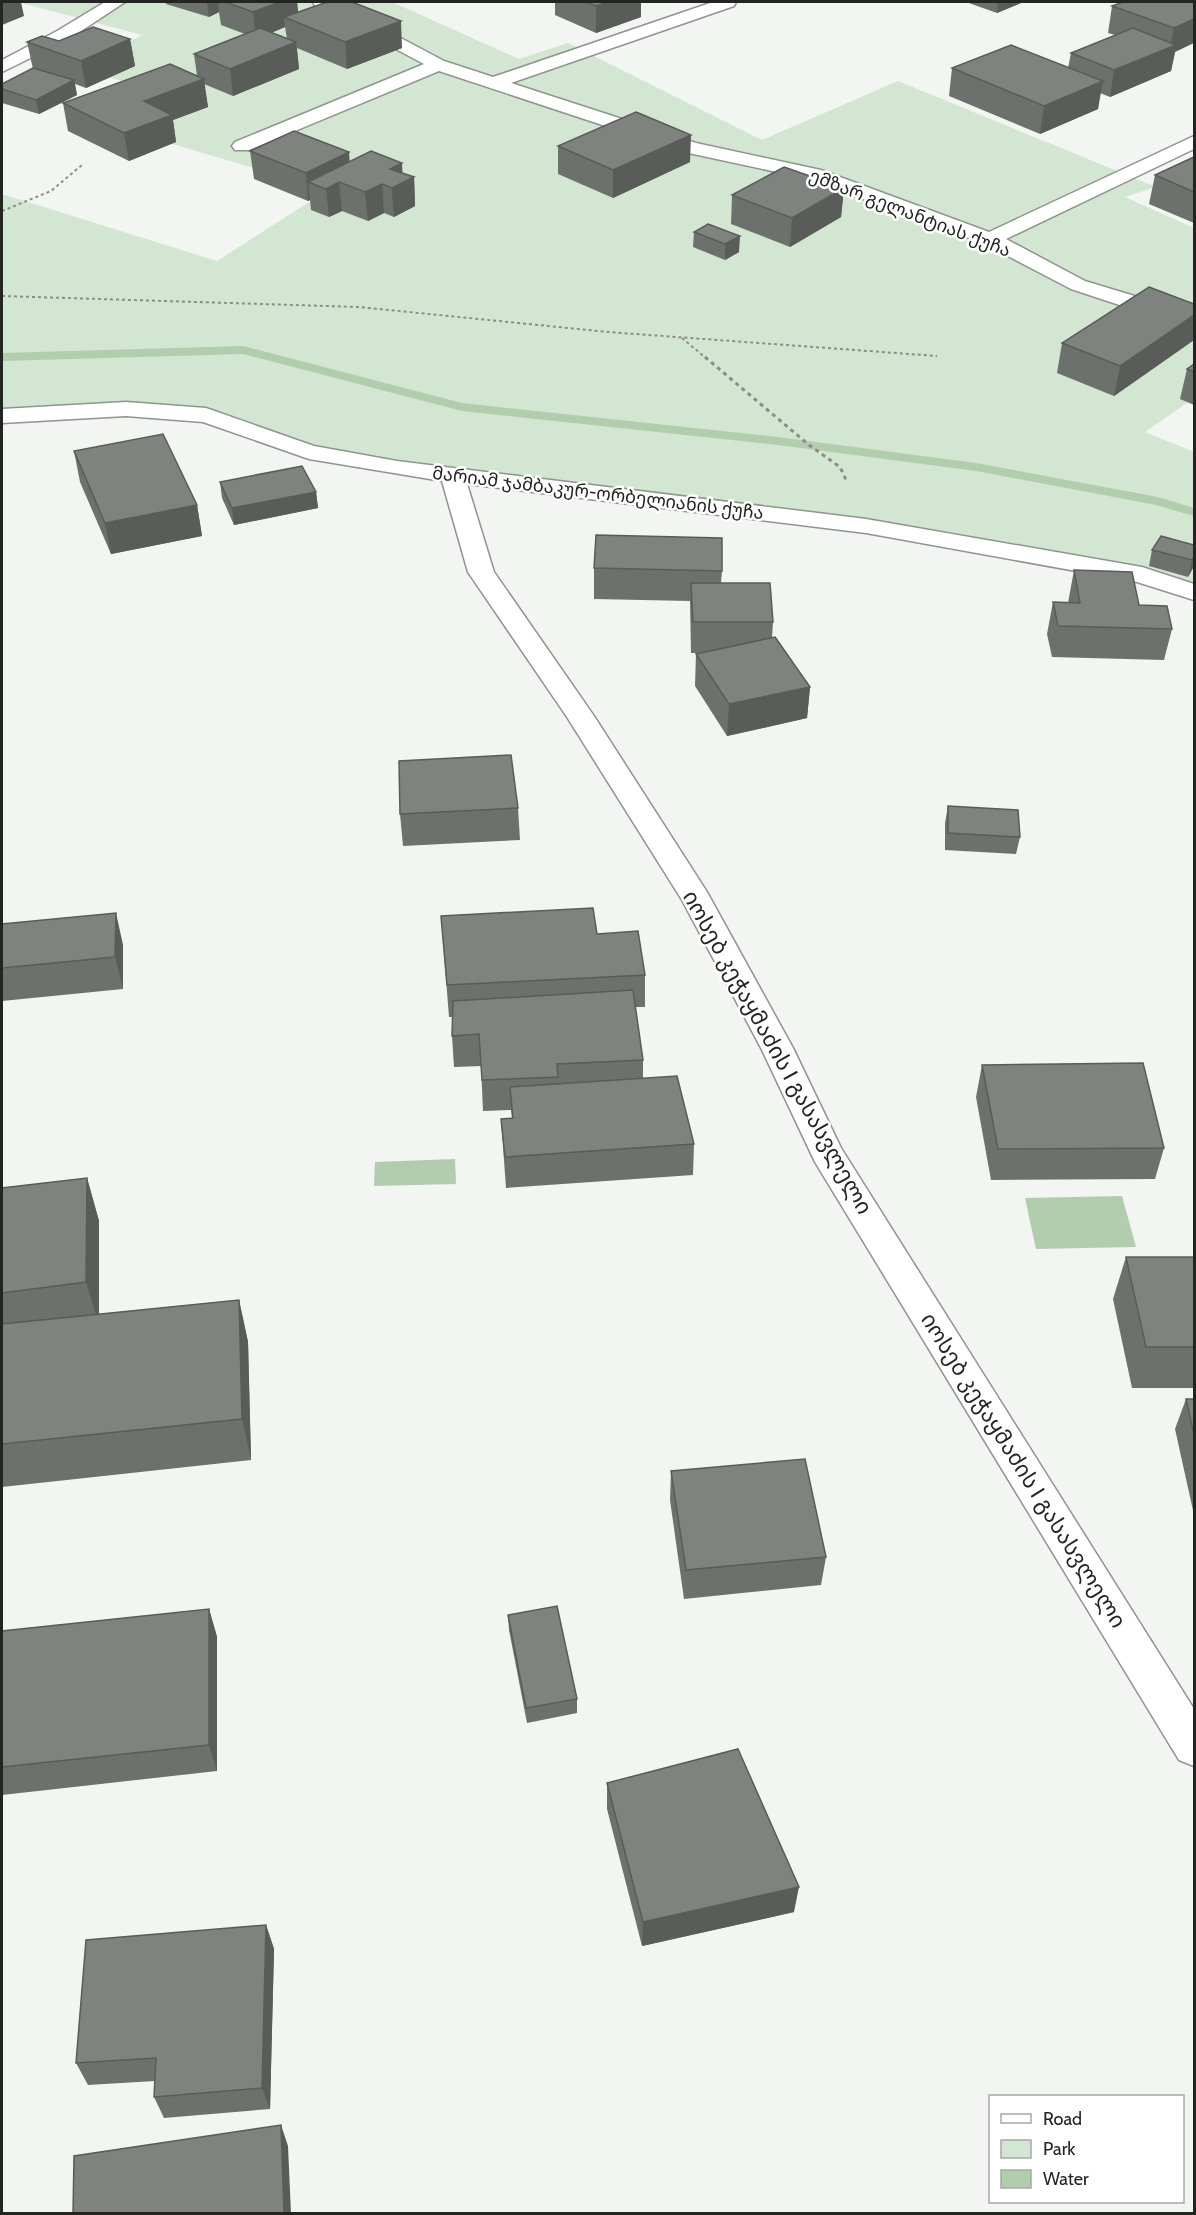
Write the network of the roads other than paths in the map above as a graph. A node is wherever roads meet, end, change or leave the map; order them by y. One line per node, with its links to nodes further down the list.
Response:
1 (116, 2): 5 (street)
2 (321, 2): 4 (street, ემზარ გელანტიას ქუჩა)
3 (728, 2): 6 (street)
4 (438, 65): 6 (street, ემზარ გელანტიას ქუჩა); 8 (street)
5 (2, 68)
6 (494, 83): 9 (street, ემზარ გელანტიას ქუჩა)
7 (1194, 142): 9 (street)
8 (242, 146)
9 (990, 239): 10 (street, ემზარ გელანტიას ქუჩა)
10 (1194, 320)
11 (2, 416): 12 (street, მარიამ ჯამბაკურ-ორბელიანის ქუჩა)
12 (452, 475): 13 (street, მარიამ ჯამბაკურ-ორბელიანის ქუჩა); 14 (street, იოსებ კეჭაყმაძის I გასასვლელი)
13 (1194, 592)
14 (1194, 1746)

